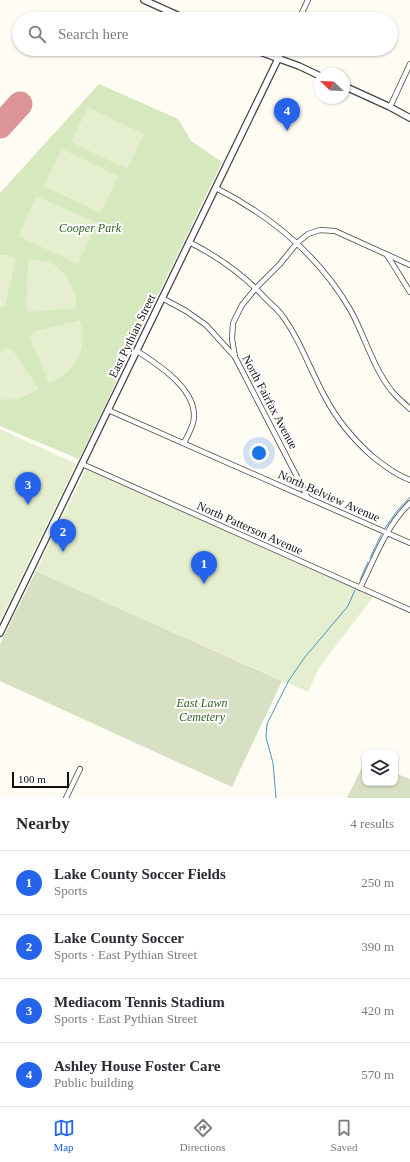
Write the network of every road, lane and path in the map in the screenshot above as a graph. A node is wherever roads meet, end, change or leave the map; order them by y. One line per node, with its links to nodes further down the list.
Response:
1 (144, 0): 3 (street)
2 (308, 0): 4 (street)
3 (171, 12)
4 (302, 12)
5 (270, 56): 7 (street)
6 (280, 56): 7 (street, East Pythian Street)
7 (278, 59): 9 (street); 13 (street, East Pythian Street)
8 (410, 64): 11 (street)
9 (314, 73)
10 (350, 89): 11 (street)
11 (390, 107): 12 (street)
12 (410, 118)
13 (216, 188): 14 (street, East Pythian Street); 15 (street)
14 (189, 242): 20 (street); 22 (street, East Pythian Street)
15 (297, 243): 16 (street); 20 (street); 27 (street)
16 (387, 255): 17 (street); 19 (street)
17 (401, 260): 18 (street); 19 (street)
18 (410, 265)
19 (395, 268): 21 (street)
20 (256, 288): 23 (street); 31 (street)
21 (410, 292)
22 (162, 298): 24 (street, North Fairfax Avenue); 25 (street, East Pythian Street)
23 (232, 339): 24 (street); 26 (street)
24 (225, 345): 26 (street, North Fairfax Avenue)
25 (137, 351): 28 (street, East Pythian Street); 29 (street)
26 (235, 357): 32 (street, North Fairfax Avenue)
27 (410, 409)
28 (108, 410): 29 (street, North Belview Avenue); 30 (street, East Pythian Street)
29 (184, 443): 32 (street, North Belview Avenue)
30 (82, 464): 36 (street, North Patterson Avenue); 38 (street, East Pythian Street)
31 (410, 480)
32 (308, 498): 34 (street, North Belview Avenue)
33 (410, 503): 34 (street)
34 (386, 533): 35 (street, North Belview Avenue); 36 (street)
35 (410, 543)
36 (360, 588): 37 (street, North Patterson Avenue)
37 (410, 610)
38 (0, 633)
39 (80, 769): 40 (street)
40 (66, 798)

